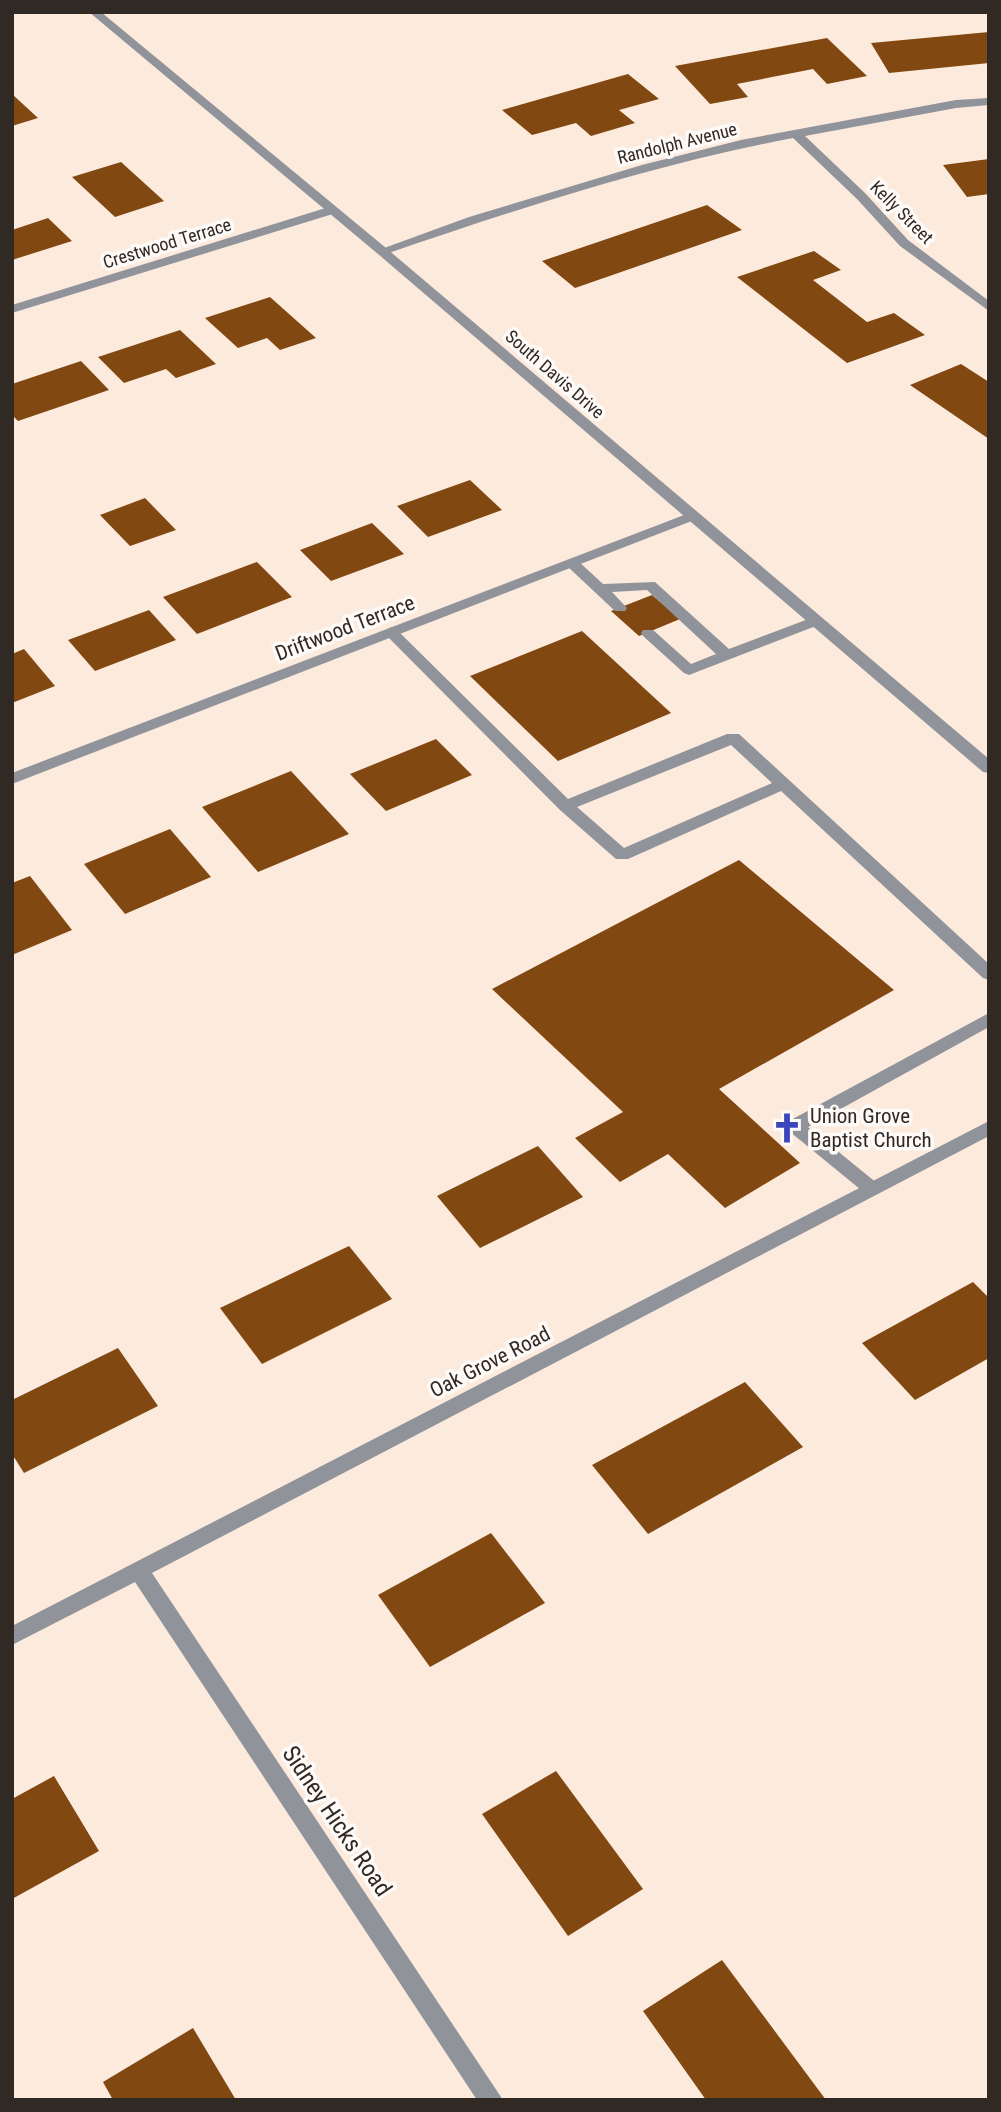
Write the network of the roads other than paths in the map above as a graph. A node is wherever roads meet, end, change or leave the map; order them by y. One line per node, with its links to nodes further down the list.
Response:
1 (94, 12): 4 (street, South Davis Drive)
2 (989, 101): 3 (street, Randolph Avenue)
3 (796, 134): 5 (street, Randolph Avenue); 6 (street, Kelly Street)
4 (332, 210): 5 (street, South Davis Drive); 7 (street, Crestwood Terrace)
5 (382, 251): 8 (street, South Davis Drive)
6 (989, 307)
7 (12, 309)
8 (692, 516): 9 (street, Driftwood Terrace); 12 (street, South Davis Drive)
9 (572, 562): 10 (street); 13 (street, Driftwood Terrace)
10 (600, 589): 11 (street); 15 (street)
11 (620, 608)
12 (816, 621): 15 (street); 16 (street, South Davis Drive)
13 (391, 632): 17 (street, Driftwood Terrace); 19 (street)
14 (648, 632): 15 (street)
15 (727, 656)
16 (989, 768)
17 (12, 779)
18 (784, 784): 19 (street); 19 (street); 20 (street)
19 (566, 806)
20 (989, 974)
21 (989, 1019): 23 (street)
22 (989, 1128): 23 (street, Oak Grove Road)
23 (872, 1189): 24 (street, Oak Grove Road)
24 (139, 1570): 25 (street, Oak Grove Road); 26 (street, Sidney Hicks Road)
25 (12, 1636)
26 (491, 2100)

